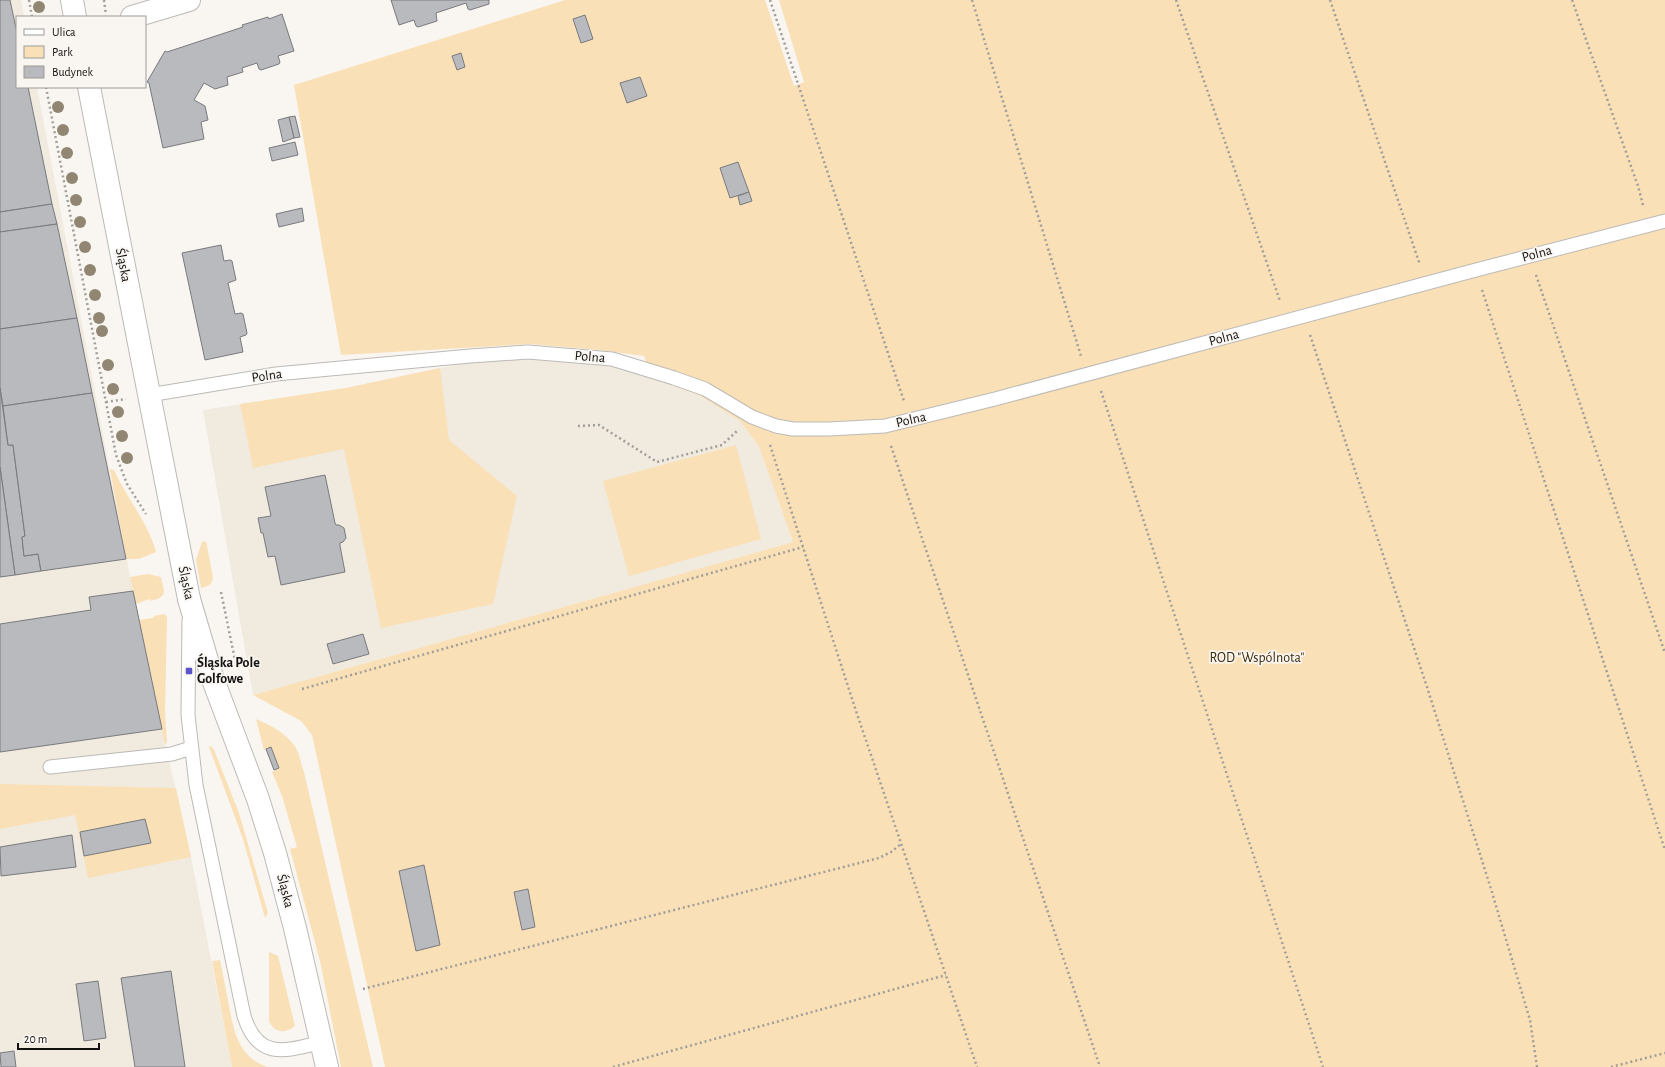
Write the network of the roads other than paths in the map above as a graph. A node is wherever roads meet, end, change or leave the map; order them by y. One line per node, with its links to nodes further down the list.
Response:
1 (72, 0): 3 (street)
2 (189, 0): 4 (street)
3 (75, 16)
4 (135, 16)
5 (89, 88): 7 (street, Śląska)
6 (1665, 221): 7 (lane, Polna)
7 (149, 395): 8 (street, Śląska)
8 (189, 599): 9 (lane); 11 (street, Śląska)
9 (192, 748): 10 (lane); 11 (lane)
10 (50, 767)
11 (322, 1042): 12 (street, Śląska)
12 (327, 1067)

